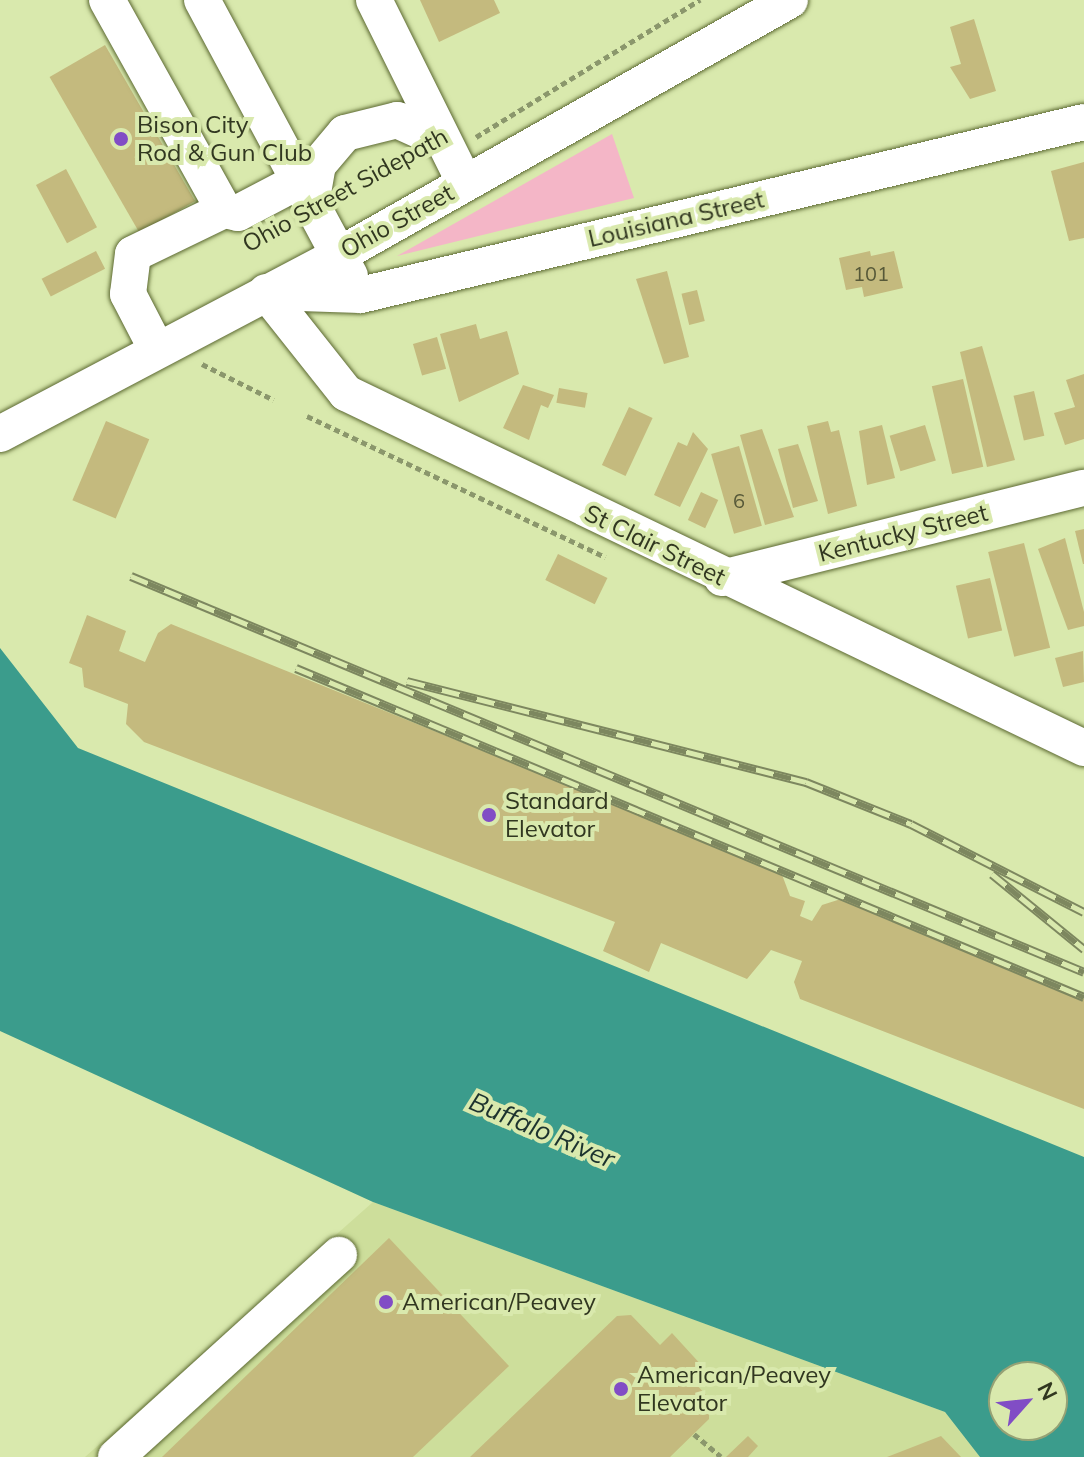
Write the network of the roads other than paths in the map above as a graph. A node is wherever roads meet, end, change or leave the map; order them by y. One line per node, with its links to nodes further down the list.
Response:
1 (107, 0): 8 (street)
2 (202, 0): 7 (street)
3 (374, 0): 6 (street)
4 (790, 0): 6 (street, Ohio Street)
5 (1084, 122): 11 (street, Louisiana Street)
6 (452, 159): 7 (street); 9 (street, Ohio Street)
7 (305, 192): 8 (street); 9 (street)
8 (224, 210): 12 (street)
9 (339, 255): 10 (street, Ohio Street); 11 (street)
10 (266, 292): 11 (street, Louisiana Street); 12 (street, Ohio Street); 15 (street, St Clair Street)
11 (361, 295)
12 (157, 350): 13 (street, Ohio Street)
13 (0, 434)
14 (1084, 488): 15 (street, Kentucky Street)
15 (722, 578): 16 (street, St Clair Street)
16 (1084, 748)
17 (339, 1255): 18 (street)
18 (116, 1457)

